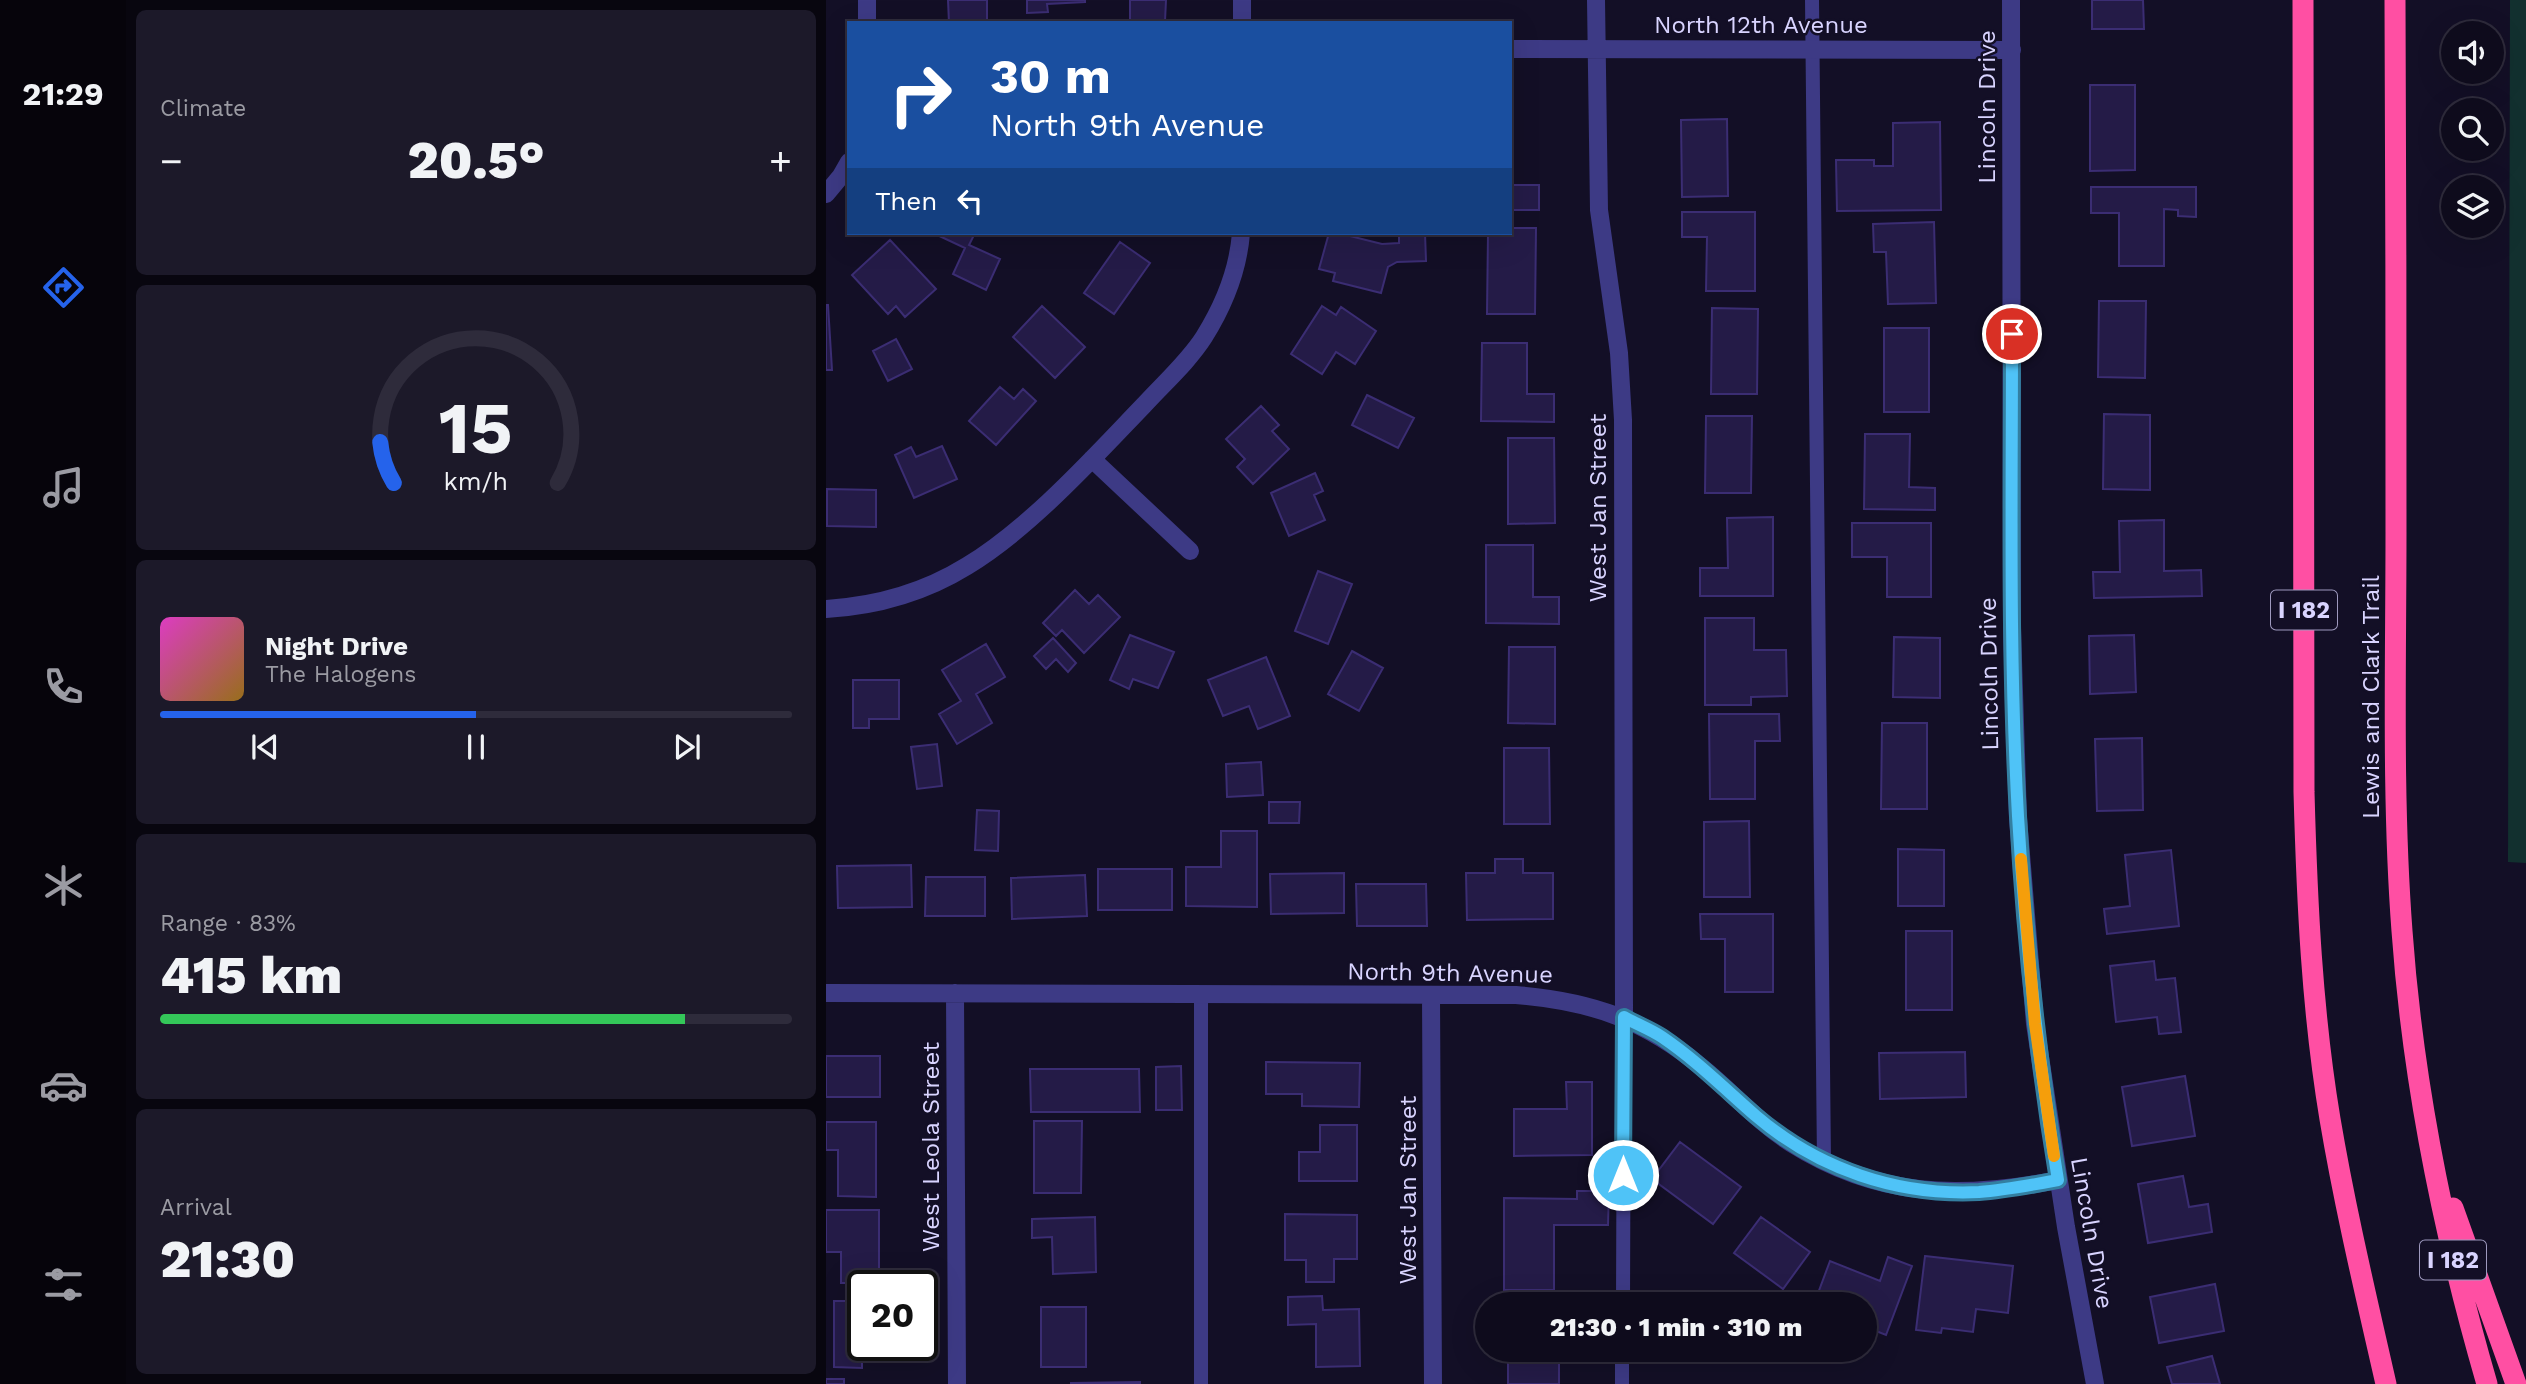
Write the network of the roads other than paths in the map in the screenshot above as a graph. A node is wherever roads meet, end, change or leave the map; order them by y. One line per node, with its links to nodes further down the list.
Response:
1 (867, 0): 8 (street)
2 (1242, 0): 9 (street)
3 (1596, 0): 11 (street, West Jan Street)
4 (1812, 0): 12 (lane)
5 (2011, 0): 13 (street, Lincoln Drive)
6 (2303, 0): 35 (highway, I 182)
7 (2395, 0): 25 (highway, Lewis and Clark Trail / I 182)
8 (867, 21)
9 (1242, 21)
10 (1512, 49): 11 (street, North 12th Avenue)
11 (1596, 49): 12 (street, North 12th Avenue); 24 (street, West Jan Street)
12 (1812, 50): 13 (street, North 12th Avenue); 26 (lane)
13 (2011, 50): 27 (street, Lincoln Drive)
14 (847, 166): 15 (street)
15 (826, 194)
16 (1241, 235): 17 (street)
17 (1092, 459): 18 (street); 19 (street)
18 (1190, 551)
19 (826, 609)
20 (826, 993): 21 (street, North 9th Avenue)
21 (955, 993): 22 (street, North 9th Avenue); 30 (street, West Leola Street)
22 (1201, 994): 23 (street, North 9th Avenue); 31 (lane)
23 (1431, 995): 24 (street, North 9th Avenue); 32 (street, West Jan Street)
24 (1624, 1017): 26 (street, North 9th Avenue); 28 (lane)
25 (2427, 1134): 36 (highway, Lewis and Clark Trail / I 182); 37 (highway)
26 (1824, 1162): 27 (street, North 9th Avenue)
27 (2058, 1180): 34 (street, Lincoln Drive)
28 (1623, 1292)
29 (1622, 1362): 33 (lane)
30 (957, 1384)
31 (1201, 1384)
32 (1433, 1384)
33 (1622, 1384)
34 (2095, 1384)
35 (2386, 1384)
36 (2487, 1384)
37 (2516, 1384)

